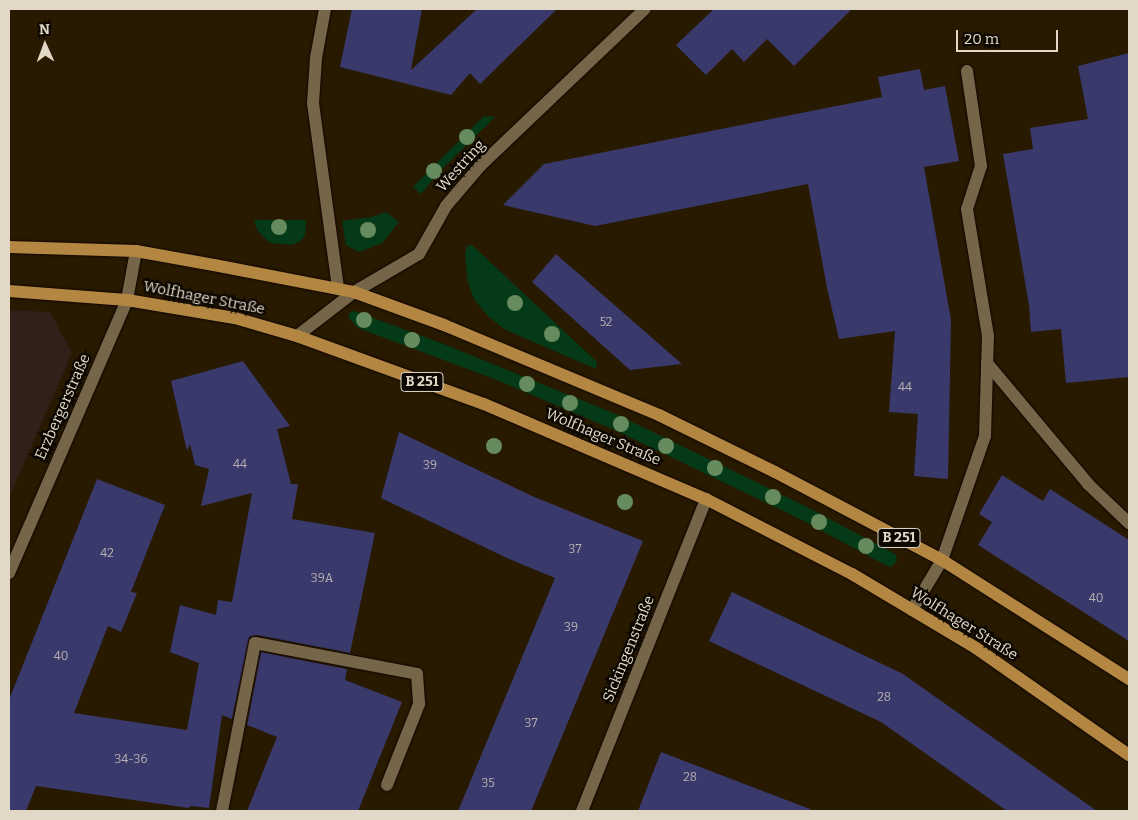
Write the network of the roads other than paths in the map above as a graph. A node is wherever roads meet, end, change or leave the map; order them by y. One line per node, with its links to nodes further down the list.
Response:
1 (325, 9): 6 (street)
2 (646, 9): 8 (street, Westring)
3 (967, 71): 11 (street)
4 (9, 248): 5 (main road, B 251)
5 (136, 251): 6 (main road, B 251); 9 (street, Erzbergerstraße)
6 (338, 290): 8 (main road, B 251)
7 (9, 291): 9 (main road, Wolfhager Straße / B 251)
8 (354, 292): 10 (street, Westring); 14 (main road, B 251)
9 (127, 300): 10 (main road, Wolfhager Straße / B 251); 15 (street, Erzbergerstraße)
10 (297, 336): 12 (main road, Wolfhager Straße / B 251)
11 (987, 364): 13 (street); 14 (street)
12 (706, 499): 16 (main road, Wolfhager Straße / B 251); 21 (street, Sickingenstraße)
13 (1129, 523)
14 (942, 560): 16 (street); 17 (main road, B 251)
15 (9, 573)
16 (912, 610): 18 (main road, Wolfhager Straße / B 251)
17 (1129, 679)
18 (1129, 755)
19 (387, 786): 20 (street)
20 (222, 811)
21 (582, 811)

